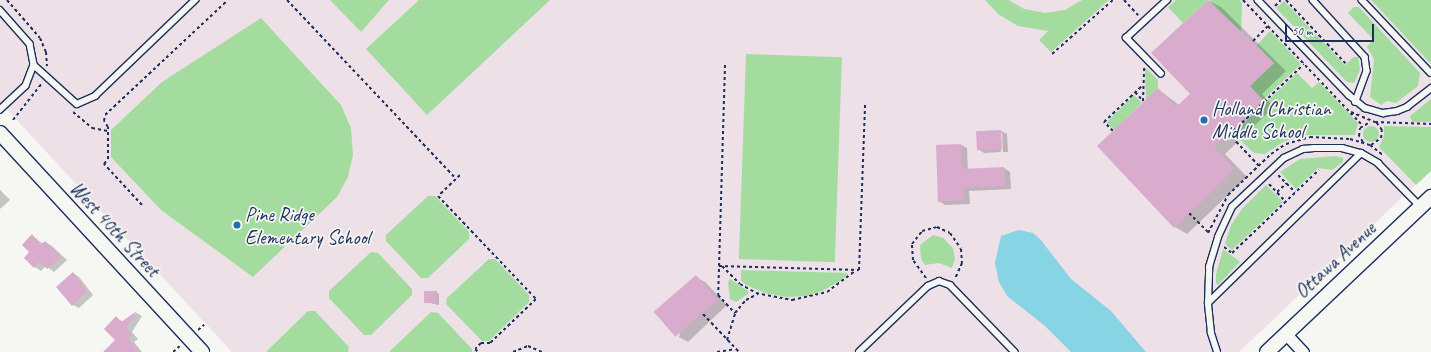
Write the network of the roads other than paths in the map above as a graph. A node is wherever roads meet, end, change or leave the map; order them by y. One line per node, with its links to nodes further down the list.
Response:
1 (196, 0): 7 (lane)
2 (1167, 0): 9 (lane)
3 (1258, 0): 11 (lane)
4 (1313, 0): 11 (lane)
5 (1362, 0): 8 (lane)
6 (0, 10): 7 (lane)
7 (34, 64): 12 (lane)
8 (1431, 73)
9 (1161, 74)
10 (1431, 88): 11 (lane)
11 (1356, 102)
12 (0, 110)
13 (0, 133): 18 (street, West 40th Street)
14 (1361, 153): 15 (lane); 16 (lane); 16 (lane)
15 (1426, 202): 17 (street, Ottawa Avenue)
16 (1208, 303): 21 (lane)
17 (1286, 334): 22 (street, Ottawa Avenue); 23 (street)
18 (202, 352)
19 (859, 352): 20 (lane)
20 (1015, 352)
21 (1217, 352)
22 (1267, 352)
23 (1303, 352)

